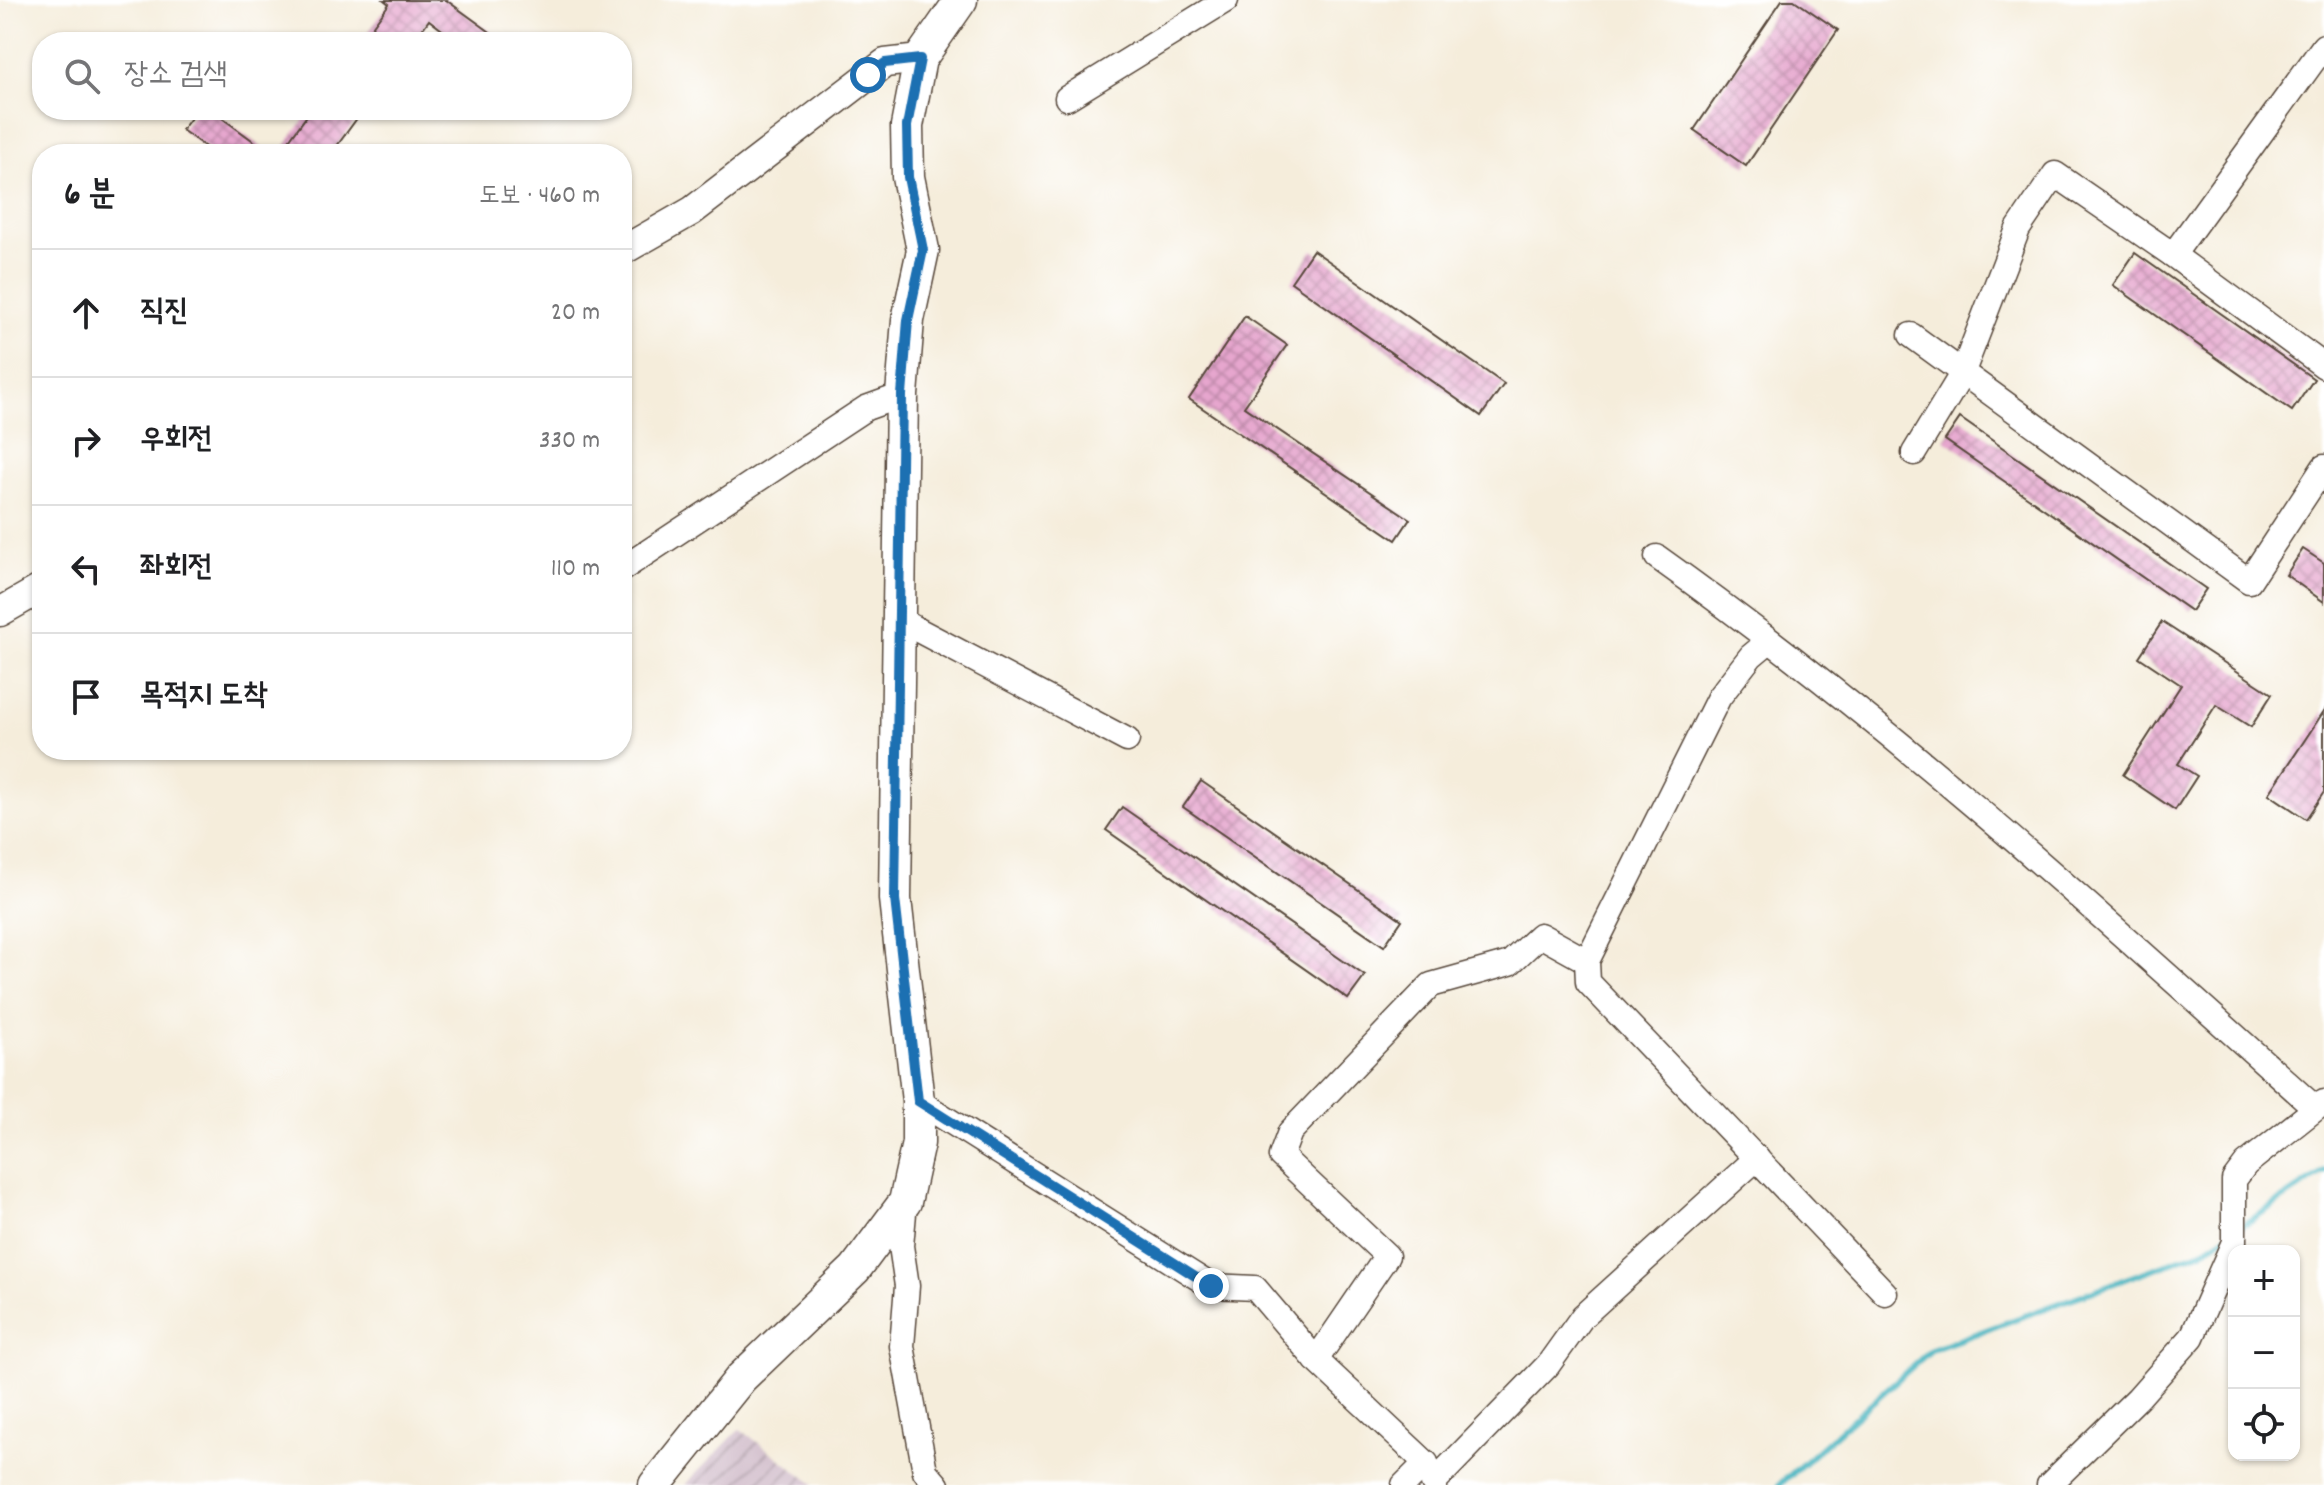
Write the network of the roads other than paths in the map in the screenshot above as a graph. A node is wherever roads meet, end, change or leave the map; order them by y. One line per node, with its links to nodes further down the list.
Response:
1 (961, 0): 4 (main road)
2 (1226, 0): 5 (street)
3 (2324, 46): 7 (street)
4 (920, 59): 6 (street); 11 (main road)
5 (1067, 98)
6 (632, 245)
7 (2173, 255): 9 (street); 10 (street)
8 (1911, 335): 10 (street)
9 (2324, 366)
10 (1962, 374): 12 (street); 13 (street)
11 (902, 395): 15 (street); 18 (main road)
12 (1914, 453)
13 (2324, 467)
14 (1657, 557): 19 (street)
15 (632, 562)
16 (32, 594): 17 (street)
17 (0, 612)
18 (901, 621): 20 (street); 22 (main road)
19 (1769, 641): 21 (street); 23 (street)
20 (1127, 740)
21 (1587, 961): 24 (street); 27 (street)
22 (918, 1101): 25 (main road); 27 (street)
23 (2319, 1104): 32 (street)
24 (1757, 1158): 26 (street); 28 (street)
25 (905, 1202): 29 (main road); 30 (street)
26 (1885, 1293)
27 (1316, 1360): 28 (street)
28 (1431, 1477): 31 (street)
29 (655, 1485)
30 (937, 1485)
31 (1404, 1485)
32 (2049, 1485)

